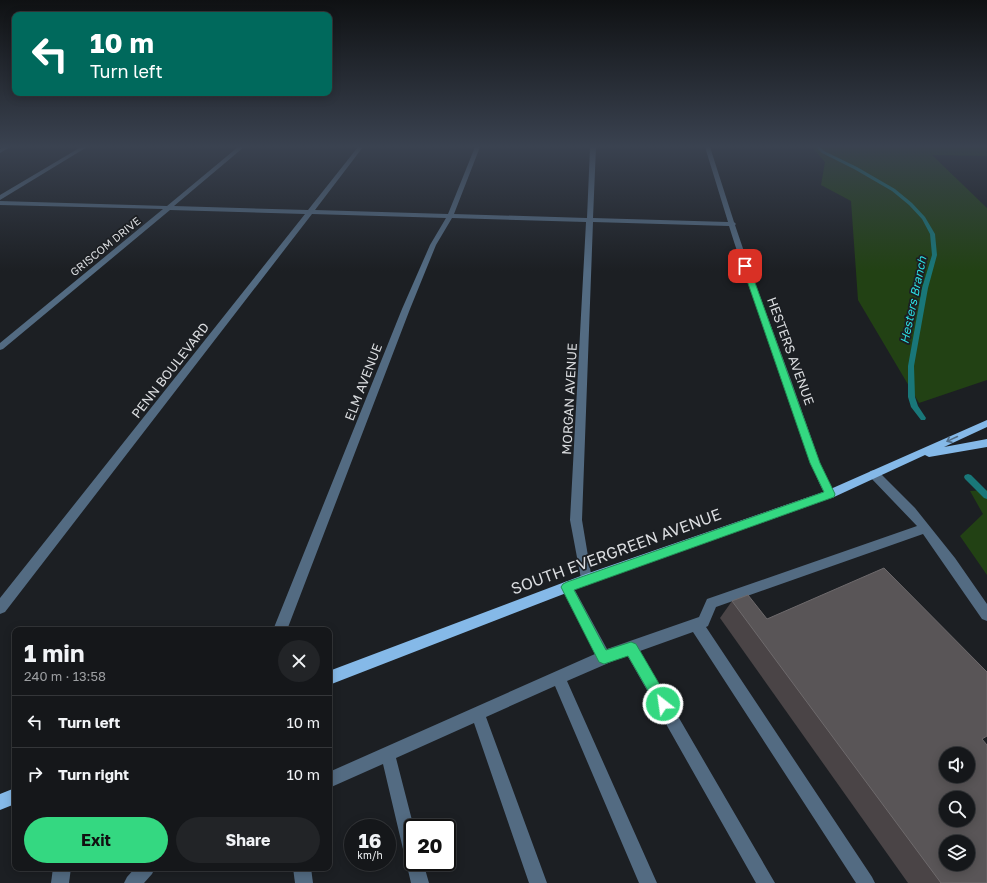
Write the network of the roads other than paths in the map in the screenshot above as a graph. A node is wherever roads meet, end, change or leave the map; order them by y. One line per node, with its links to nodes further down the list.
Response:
1 (17, 188): 7 (street)
2 (193, 188): 9 (street, GRISCOM DRIVE)
3 (330, 188): 10 (street, PENN BOULEVARD)
4 (461, 188): 11 (street, ELM AVENUE)
5 (591, 188): 12 (street, MORGAN AVENUE)
6 (721, 188): 13 (street, HESTERS AVENUE)
7 (0, 198)
8 (0, 203): 9 (street)
9 (169, 208): 10 (street); 14 (street, GRISCOM DRIVE)
10 (311, 212): 11 (street); 23 (street, PENN BOULEVARD)
11 (450, 216): 12 (street); 26 (street, ELM AVENUE)
12 (590, 219): 13 (street); 21 (street, MORGAN AVENUE)
13 (733, 224): 19 (street, HESTERS AVENUE)
14 (0, 346)
15 (987, 423): 17 (main road, SOUTH EVERGREEN AVENUE, one-way to 17)
16 (987, 443): 17 (main road, SOUTH EVERGREEN AVENUE)
17 (915, 456): 18 (main road, SOUTH EVERGREEN AVENUE)
18 (874, 474): 19 (main road, SOUTH EVERGREEN AVENUE); 20 (street)
19 (830, 494): 21 (main road, SOUTH EVERGREEN AVENUE)
20 (925, 528): 24 (street); 25 (street)
21 (586, 580): 22 (main road, SOUTH EVERGREEN AVENUE)
22 (567, 587): 28 (street); 29 (main road, SOUTH EVERGREEN AVENUE)
23 (0, 608)
24 (987, 615)
25 (696, 624): 27 (street); 48 (street)
26 (281, 627)
27 (631, 648): 28 (street); 47 (street)
28 (604, 658): 30 (street)
29 (332, 677)
30 (559, 678): 31 (street); 46 (street)
31 (478, 714): 32 (street); 45 (street)
32 (388, 754): 33 (street); 36 (street)
33 (332, 779)
34 (12, 797): 35 (main road)
35 (0, 802)
36 (404, 819)
37 (62, 871): 41 (street)
38 (143, 871): 42 (street)
39 (302, 871): 43 (street)
40 (417, 871): 44 (street)
41 (60, 883)
42 (133, 883)
43 (304, 883)
44 (420, 883)
45 (538, 883)
46 (648, 883)
47 (766, 883)
48 (866, 883)

